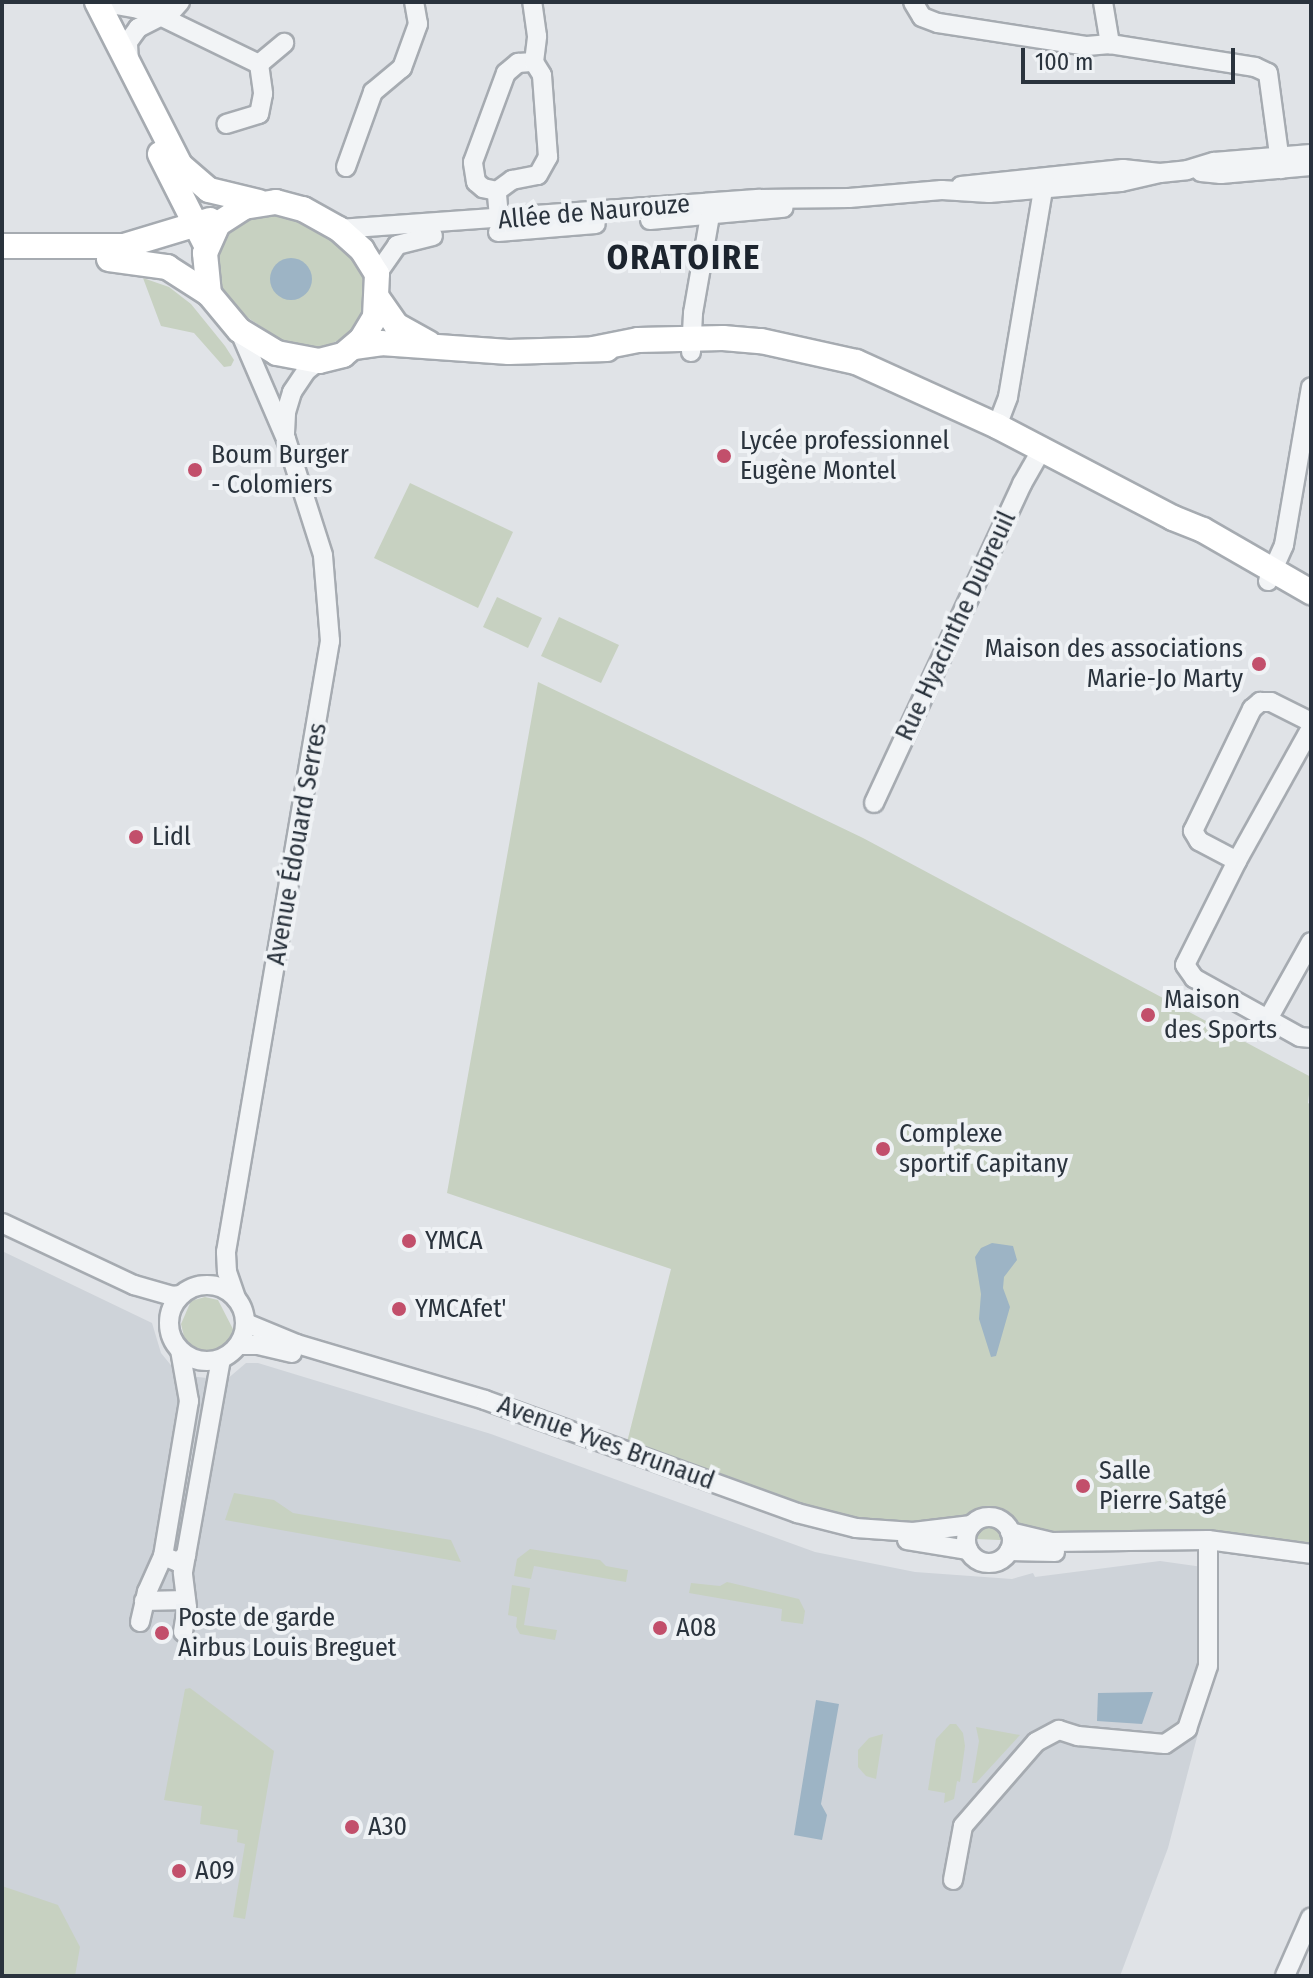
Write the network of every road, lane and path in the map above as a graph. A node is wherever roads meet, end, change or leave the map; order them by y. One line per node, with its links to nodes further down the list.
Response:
1 (84, 2): 15 (main road)
2 (98, 2): 8 (street); 13 (main road)
3 (180, 2): 8 (street)
4 (414, 2): 19 (street)
5 (532, 2): 11 (street)
6 (913, 2): 10 (street)
7 (1103, 2): 10 (street)
8 (158, 8): 12 (street); 13 (street)
9 (284, 43): 12 (street)
10 (1110, 44): 17 (street)
11 (534, 62): 22 (street); 22 (street)
12 (259, 64): 14 (street)
13 (130, 71): 15 (main road)
14 (227, 124)
15 (158, 138): 20 (main road); 23 (main road)
16 (1311, 154): 17 (street)
17 (1281, 162): 18 (street); 21 (street, Allée de Naurouze)
18 (1311, 166)
19 (346, 167)
20 (170, 175): 26 (main road); 29 (main road)
21 (1044, 182): 24 (street, Allée de Naurouze); 43 (street)
22 (497, 191): 27 (street)
23 (266, 203): 25 (main road); 28 (main road)
24 (715, 209): 27 (street, Allée de Naurouze); 36 (street)
25 (224, 218): 26 (main road); 30 (main road)
26 (194, 222): 29 (main road); 30 (main road)
27 (500, 226): 28 (street, Allée de Naurouze); 33 (street, Allée de Naurouze)
28 (339, 229): 33 (main road)
29 (143, 242): 31 (main road)
30 (206, 245): 34 (main road)
31 (2, 246)
32 (2, 260): 34 (main road)
33 (378, 286): 37 (main road); 38 (main road)
34 (209, 294): 35 (main road)
35 (239, 330): 39 (main road); 42 (street, Avenue Édouard Serres)
36 (691, 345): 37 (main road); 43 (main road)
37 (433, 346): 38 (main road)
38 (354, 347): 39 (main road)
39 (319, 361): 40 (street, Avenue Édouard Serres)
40 (299, 379): 42 (street, Avenue Édouard Serres); 44 (street, Avenue Édouard Serres)
41 (1311, 387): 46 (street)
42 (265, 391): 44 (street, Avenue Édouard Serres)
43 (997, 426): 45 (main road)
44 (286, 439): 56 (street, Avenue Édouard Serres)
45 (1042, 449): 46 (main road); 50 (street, Rue Hyacinthe Dubreuil)
46 (1271, 576): 47 (main road); 48 (main road)
47 (1311, 592)
48 (1311, 607)
49 (1311, 725): 51 (street); 51 (street)
50 (874, 803)
51 (1237, 861): 53 (street)
52 (1311, 942): 53 (street)
53 (1268, 1019): 54 (street)
54 (1311, 1038)
55 (2, 1223): 57 (street)
56 (226, 1252): 58 (street, Avenue Édouard Serres); 60 (street, Avenue Édouard Serres)
57 (134, 1285): 59 (street); 62 (street)
58 (200, 1285): 59 (street); 60 (street)
59 (181, 1295): 62 (street)
60 (236, 1298): 61 (street)
61 (246, 1323): 63 (street); 66 (street, Avenue Yves Brunaud)
62 (169, 1327): 64 (street)
63 (239, 1345): 65 (street); 69 (street, Avenue Yves Brunaud)
64 (180, 1350): 65 (street); 71 (street)
65 (221, 1359): 72 (street)
66 (972, 1525): 67 (street); 69 (street)
67 (1010, 1542): 68 (street); 69 (street)
68 (1208, 1546): 70 (street); 73 (street); 78 (street)
69 (968, 1550)
70 (1311, 1554)
71 (160, 1563): 72 (street); 75 (street)
72 (184, 1563): 74 (street)
73 (1311, 1565)
74 (186, 1600): 75 (street); 77 (street)
75 (144, 1601): 76 (street)
76 (140, 1622)
77 (183, 1632)
78 (953, 1880)
79 (1311, 1917): 80 (street)
80 (1285, 1976)

